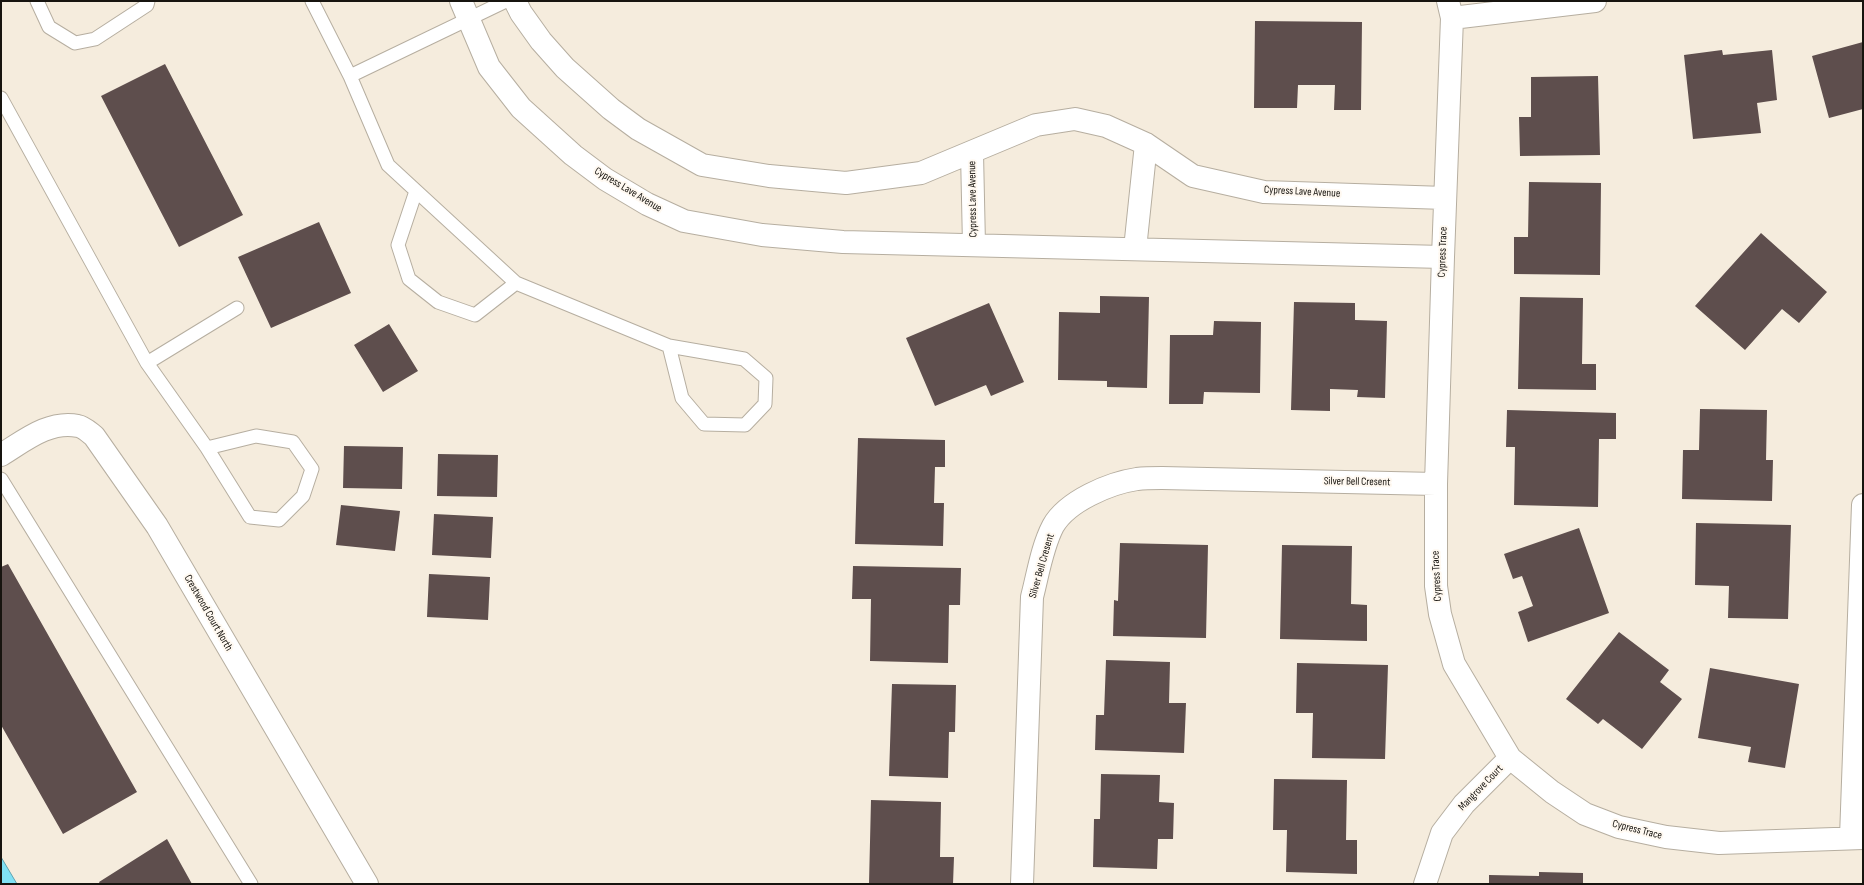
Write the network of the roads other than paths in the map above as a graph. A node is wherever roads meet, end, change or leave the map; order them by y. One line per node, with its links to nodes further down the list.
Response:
1 (37, 1): 2 (lane)
2 (148, 1)
3 (312, 1): 9 (lane)
4 (506, 1): 8 (lane)
5 (515, 1): 12 (street, Cypress Lave Avenue)
6 (1595, 1): 7 (street)
7 (1450, 9): 14 (street, Cypress Trace)
8 (465, 10): 9 (lane); 15 (street, Cypress Lave Avenue)
9 (350, 76): 13 (lane)
10 (1, 98): 21 (lane)
11 (1146, 144): 12 (street, Cypress Lave Avenue); 14 (street, Cypress Lave Avenue); 16 (street)
12 (972, 153): 15 (street, Cypress Lave Avenue)
13 (416, 191): 18 (lane); 18 (lane)
14 (1445, 198): 17 (street, Cypress Trace)
15 (974, 245): 16 (street, Cypress Lave Avenue)
16 (1135, 249): 17 (street, Cypress Lave Avenue)
17 (1443, 257): 25 (street, Cypress Trace)
18 (516, 283): 20 (lane)
19 (236, 308): 21 (lane)
20 (669, 346): 20 (lane)
21 (147, 363): 22 (lane)
22 (207, 448): 22 (lane)
23 (1, 455): 30 (street, Crestwood Court North)
24 (1, 479): 29 (lane)
25 (1436, 484): 27 (street, Cypress Trace); 31 (street, Silver Bell Cresent)
26 (1863, 505): 28 (street)
27 (1510, 758): 28 (street, Cypress Trace); 32 (street, Mangrove Court)
28 (1857, 838)
29 (251, 884)
30 (367, 884)
31 (1022, 884)
32 (1426, 884)

